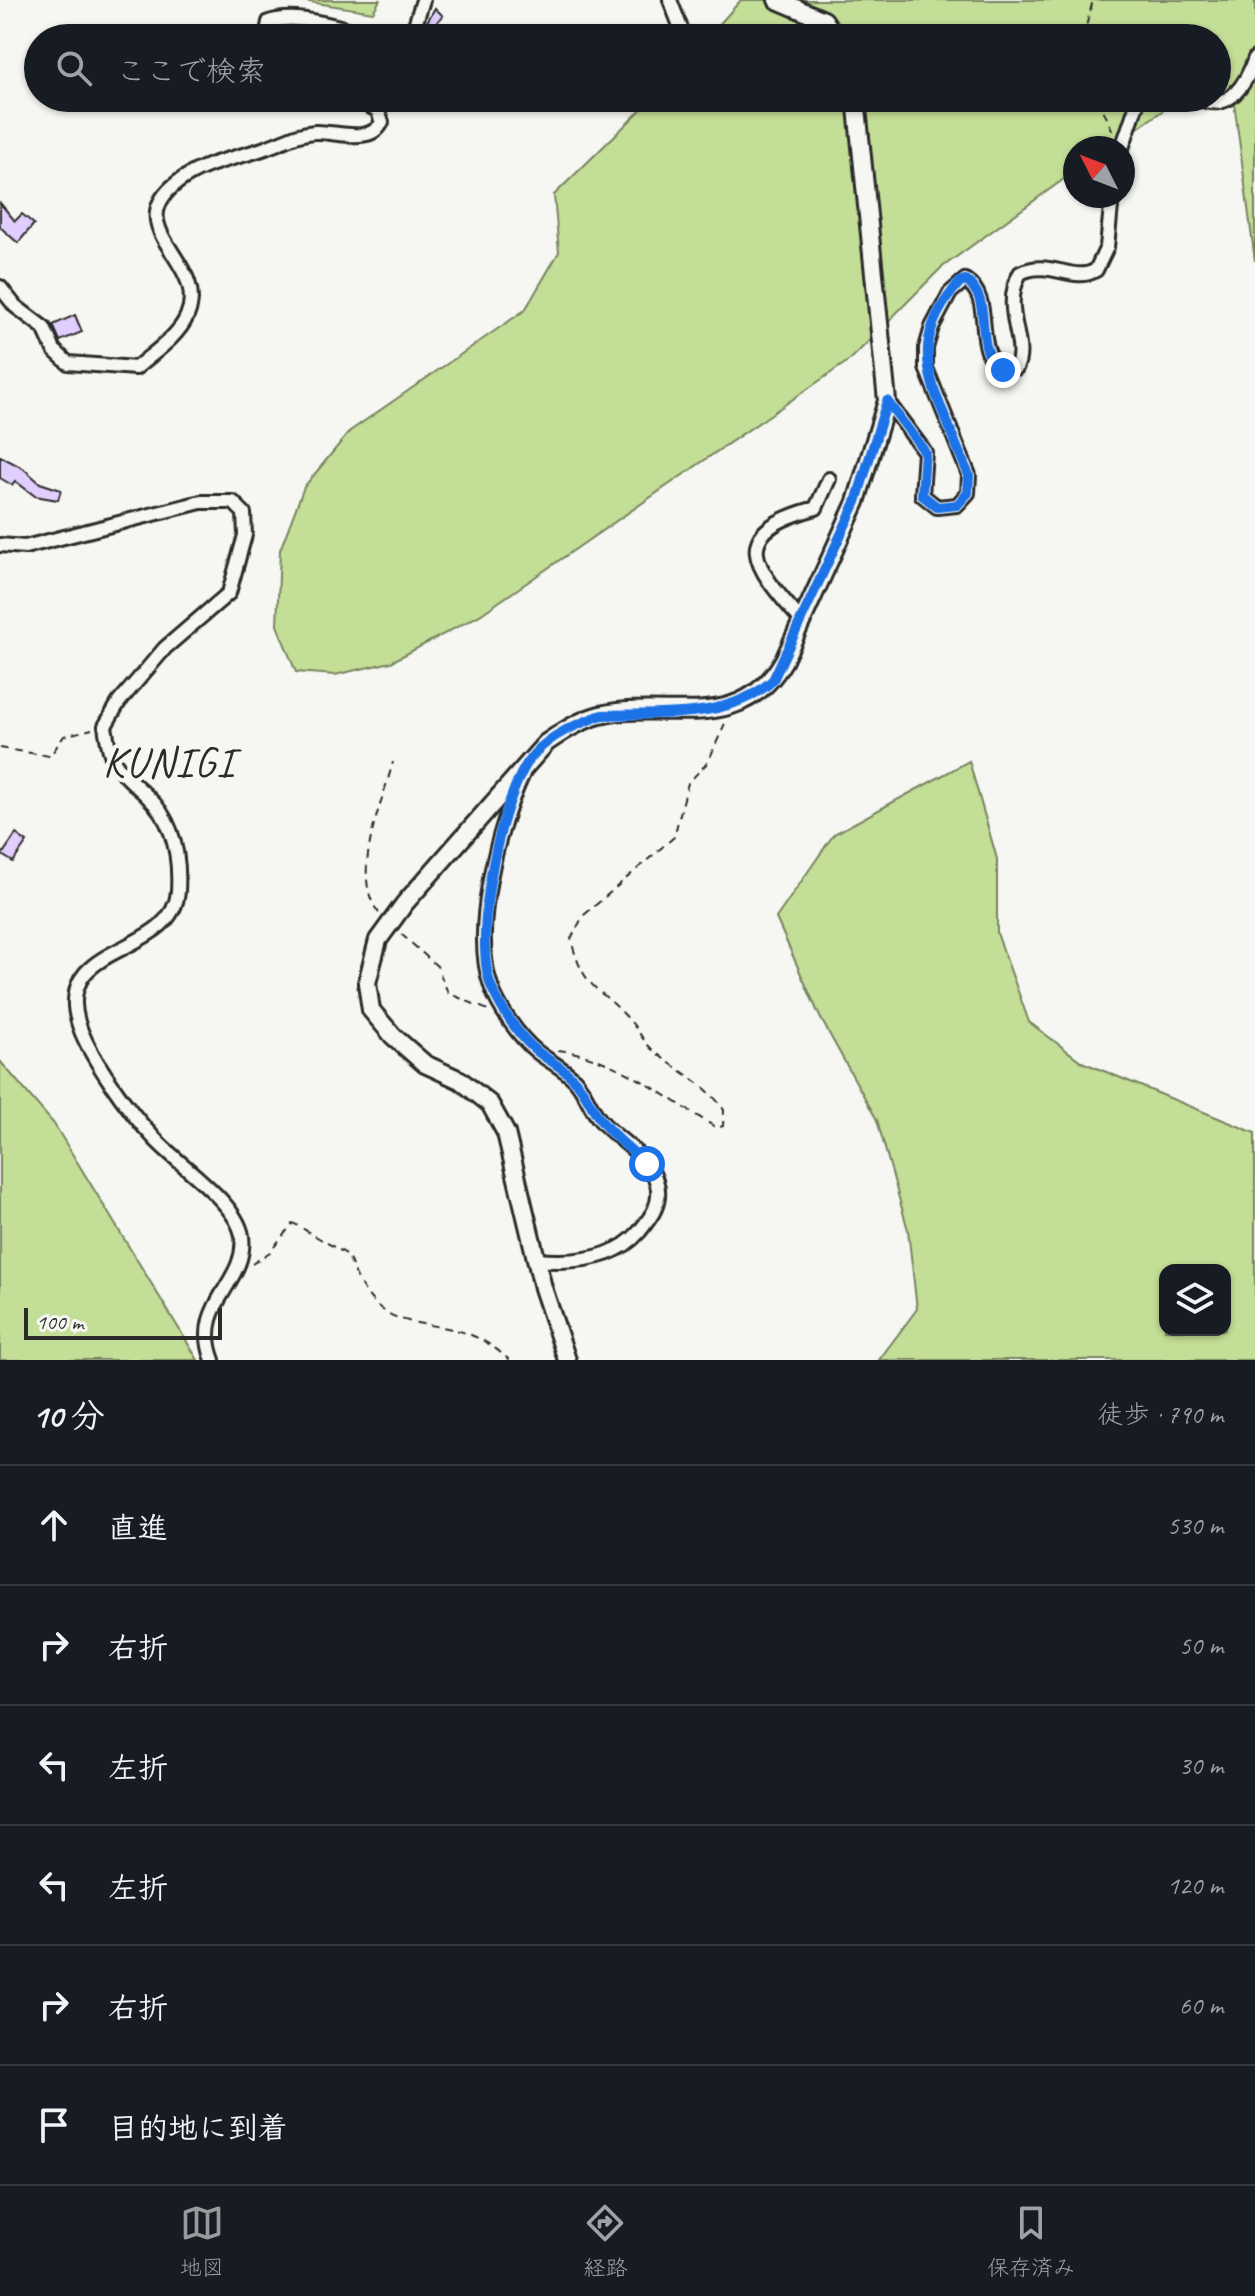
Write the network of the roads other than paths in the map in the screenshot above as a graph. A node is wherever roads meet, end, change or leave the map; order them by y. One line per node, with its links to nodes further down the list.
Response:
1 (423, 0): 6 (street)
2 (670, 0): 7 (street)
3 (777, 0): 8 (street)
4 (269, 24): 5 (street)
5 (316, 24)
6 (415, 24)
7 (679, 24)
8 (827, 24)
9 (1255, 58): 10 (street)
10 (1231, 96)
11 (378, 112): 16 (street)
12 (857, 112): 17 (street)
13 (1134, 112): 14 (street)
14 (1126, 136)
15 (1111, 208): 17 (street)
16 (0, 287)
17 (887, 401): 20 (street)
18 (829, 479): 20 (street)
19 (0, 545): 23 (street)
20 (801, 620): 21 (street)
21 (532, 756): 22 (street); 22 (street)
22 (537, 1260): 24 (street)
23 (213, 1360)
24 (567, 1360)

